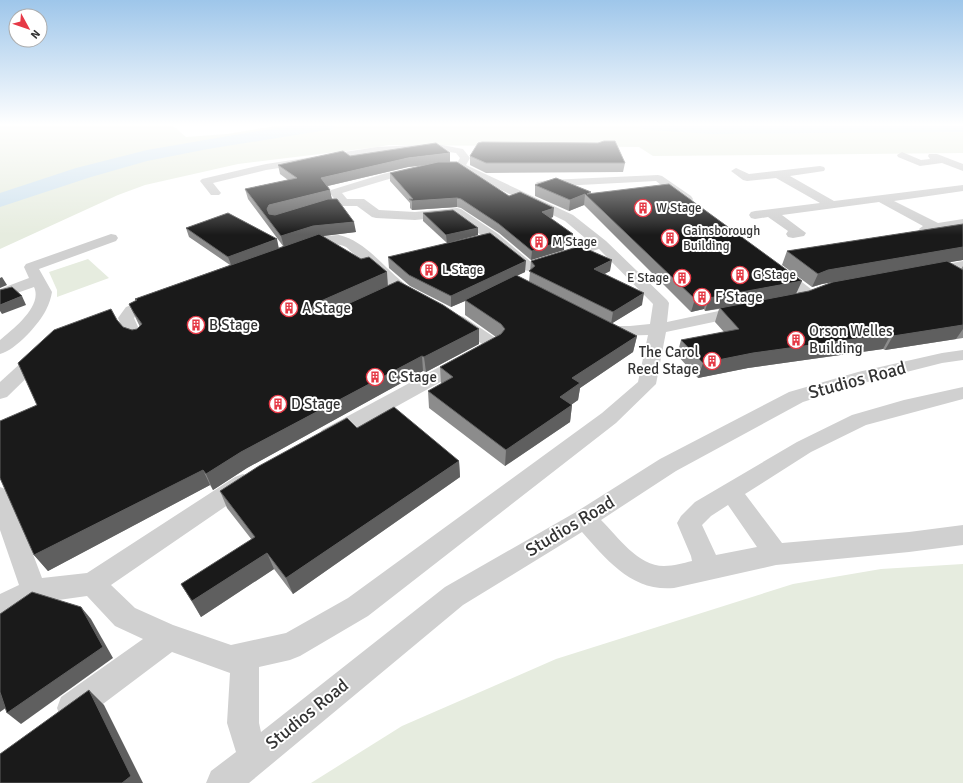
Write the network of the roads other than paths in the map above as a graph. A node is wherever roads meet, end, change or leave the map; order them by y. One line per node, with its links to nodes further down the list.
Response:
1 (302, 162): 13 (street)
2 (463, 162): 6 (street)
3 (916, 162): 4 (street)
4 (932, 162)
5 (948, 162): 7 (street)
6 (460, 166): 12 (street); 15 (street)
7 (963, 168)
8 (820, 169): 10 (street)
9 (736, 171): 10 (street)
10 (778, 174): 17 (street)
11 (963, 188): 14 (street)
12 (513, 190): 18 (street); 26 (street)
13 (215, 193)
14 (880, 198): 17 (street); 21 (street)
15 (344, 203): 16 (street); 23 (street)
16 (328, 205)
17 (832, 205): 19 (street)
18 (699, 209)
19 (770, 213): 20 (street); 22 (street)
20 (755, 215)
21 (963, 223)
22 (793, 234)
23 (493, 237): 25 (street); 26 (street)
24 (111, 238): 34 (street)
25 (478, 241)
26 (601, 244): 45 (street)
27 (293, 250): 30 (street)
28 (389, 261): 30 (street)
29 (767, 262): 38 (street)
30 (374, 265): 42 (street)
31 (963, 265): 32 (street)
32 (942, 268): 33 (street); 35 (street)
33 (919, 273)
34 (38, 280): 36 (street); 48 (street)
35 (963, 281)
36 (0, 294)
37 (168, 296): 41 (street)
38 (796, 301)
39 (465, 308): 42 (street)
40 (758, 308): 45 (street)
41 (132, 310): 43 (street); 46 (street)
42 (443, 311): 52 (street)
43 (111, 318)
44 (589, 321): 45 (street)
45 (658, 328): 64 (street)
46 (138, 339)
47 (51, 345): 50 (street)
48 (0, 349)
49 (963, 355): 56 (street, Studios Road)
50 (0, 393)
51 (963, 393): 54 (street)
52 (312, 445)
53 (255, 470): 60 (street)
54 (731, 492): 58 (street); 59 (street)
55 (0, 496): 61 (street)
56 (584, 519): 59 (street); 66 (street, Studios Road)
57 (963, 535): 58 (street)
58 (776, 554): 59 (street)
59 (705, 569)
60 (92, 584): 61 (street); 63 (street)
61 (34, 591): 62 (street)
62 (0, 607)
63 (169, 637): 64 (street); 65 (street)
64 (245, 656): 66 (street)
65 (50, 724)
66 (254, 758): 67 (street, Studios Road)
67 (223, 783)

